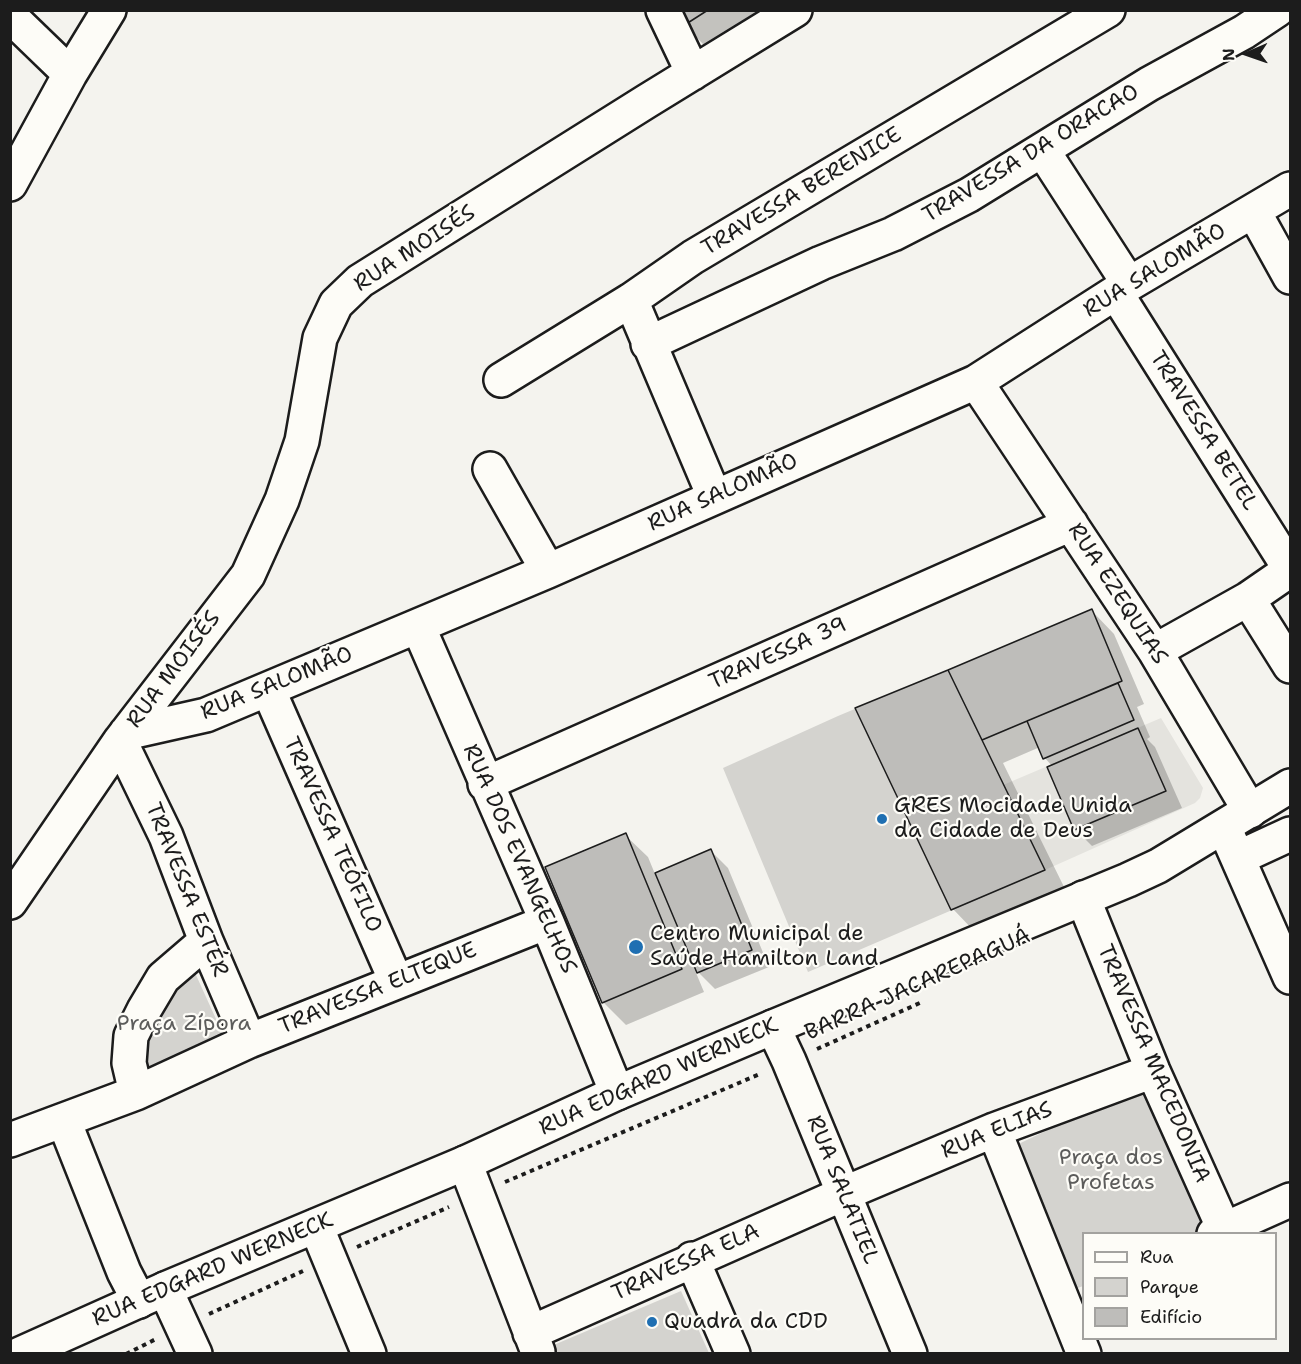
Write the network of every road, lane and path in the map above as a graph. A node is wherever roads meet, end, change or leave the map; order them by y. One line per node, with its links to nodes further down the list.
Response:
1 (109, 10): 8 (street)
2 (663, 10): 7 (street)
3 (795, 10): 7 (street, RUA MOISÉS)
4 (1108, 10): 15 (street, TRAVESSA BERENICE)
5 (1277, 10): 9 (street, TRAVESSA DA ORACAO)
6 (10, 16): 8 (street)
7 (693, 73): 29 (street, RUA MOISÉS)
8 (70, 74): 10 (street)
9 (1043, 151): 14 (street, TRAVESSA BETEL); 16 (street, TRAVESSA DA ORACAO)
10 (10, 184)
11 (1290, 189): 12 (street, RUA SALOMÃO)
12 (1254, 212): 13 (street); 14 (street, RUA SALOMÃO)
13 (1290, 277)
14 (1123, 289): 18 (street, RUA SALOMÃO); 22 (street, TRAVESSA BETEL)
15 (631, 300): 16 (street); 17 (street, TRAVESSA BERENICE)
16 (648, 344): 20 (street)
17 (501, 380)
18 (976, 382): 20 (street, RUA SALOMÃO); 21 (street, RUA EZEQUIAS)
19 (490, 469): 23 (street)
20 (714, 496): 23 (street, RUA SALOMÃO)
21 (1071, 524): 26 (street, RUA EZEQUIAS); 30 (street, TRAVESSA 39)
22 (1290, 570): 24 (street)
23 (548, 571): 25 (street, RUA SALOMÃO)
24 (1248, 599): 26 (street); 27 (street)
25 (418, 626): 28 (street, RUA SALOMÃO); 30 (street, RUA DOS EVANGELHOS)
26 (1155, 651): 32 (street, RUA EZEQUIAS)
27 (1290, 666)
28 (268, 689): 29 (street, RUA SALOMÃO); 40 (street, TRAVESSA TEÓFILO)
29 (123, 737): 36 (street, RUA MOISÉS); 38 (street, TRAVESSA ESTÉR)
30 (485, 784): 37 (street, RUA DOS EVANGELHOS)
31 (1290, 786): 32 (street, RUA EDGARD WERNECK)
32 (1237, 819): 34 (street, RUA EZEQUIAS); 35 (street, RUA EDGARD WERNECK)
33 (1290, 834): 34 (street)
34 (1238, 858): 39 (street, RUA EZEQUIAS)
35 (1083, 898): 42 (street, RUA EDGARD WERNECK); 45 (street, TRAVESSA MACEDONIA)
36 (10, 902)
37 (547, 922): 40 (street, TRAVESSA ELTEQUE); 46 (street, RUA DOS EVANGELHOS)
38 (206, 941): 43 (street, TRAVESSA ESTÉR); 47 (street)
39 (1290, 977)
40 (396, 981): 43 (street, TRAVESSA ELTEQUE)
41 (931, 998): 44 (path, BARRA JACAREPAGUÁ)
42 (773, 1027): 44 (street, RUA SALATIEL); 46 (street, RUA EDGARD WERNECK)
43 (249, 1041): 47 (street, TRAVESSA ELTEQUE)
44 (789, 1061): 52 (path, BARRA JACAREPAGUÁ); 53 (street, RUA SALATIEL)
45 (1153, 1071): 49 (street, RUA ELIAS); 56 (street, TRAVESSA MACEDONIA)
46 (617, 1093): 51 (street, RUA EDGARD WERNECK)
47 (136, 1094): 48 (street, TRAVESSA ELTEQUE)
48 (64, 1121): 50 (street, TRAVESSA ELTEQUE); 59 (street)
49 (994, 1130): 53 (street, RUA ELIAS); 60 (street)
50 (10, 1140)
51 (465, 1163): 52 (street); 55 (street, RUA EDGARD WERNECK)
52 (477, 1194): 57 (path, BARRA JACAREPAGUÁ); 62 (street)
53 (843, 1194): 58 (street, TRAVESSA ELA); 67 (street, RUA SALATIEL)
54 (1290, 1200): 56 (street)
55 (316, 1226): 57 (street); 59 (street, RUA EDGARD WERNECK)
56 (1219, 1231)
57 (330, 1258): 61 (path, BARRA JACAREPAGUÁ); 65 (street)
58 (692, 1259): 62 (street, TRAVESSA ELA); 66 (street)
59 (152, 1295): 61 (street); 63 (street, RUA EDGARD WERNECK)
60 (1073, 1298): 68 (street)
61 (190, 1340): 64 (path, BARRA JACAREPAGUÁ)
62 (534, 1343)
63 (20, 1353)
64 (126, 1353)
65 (369, 1353)
66 (733, 1353)
67 (910, 1353)
68 (1084, 1353)

